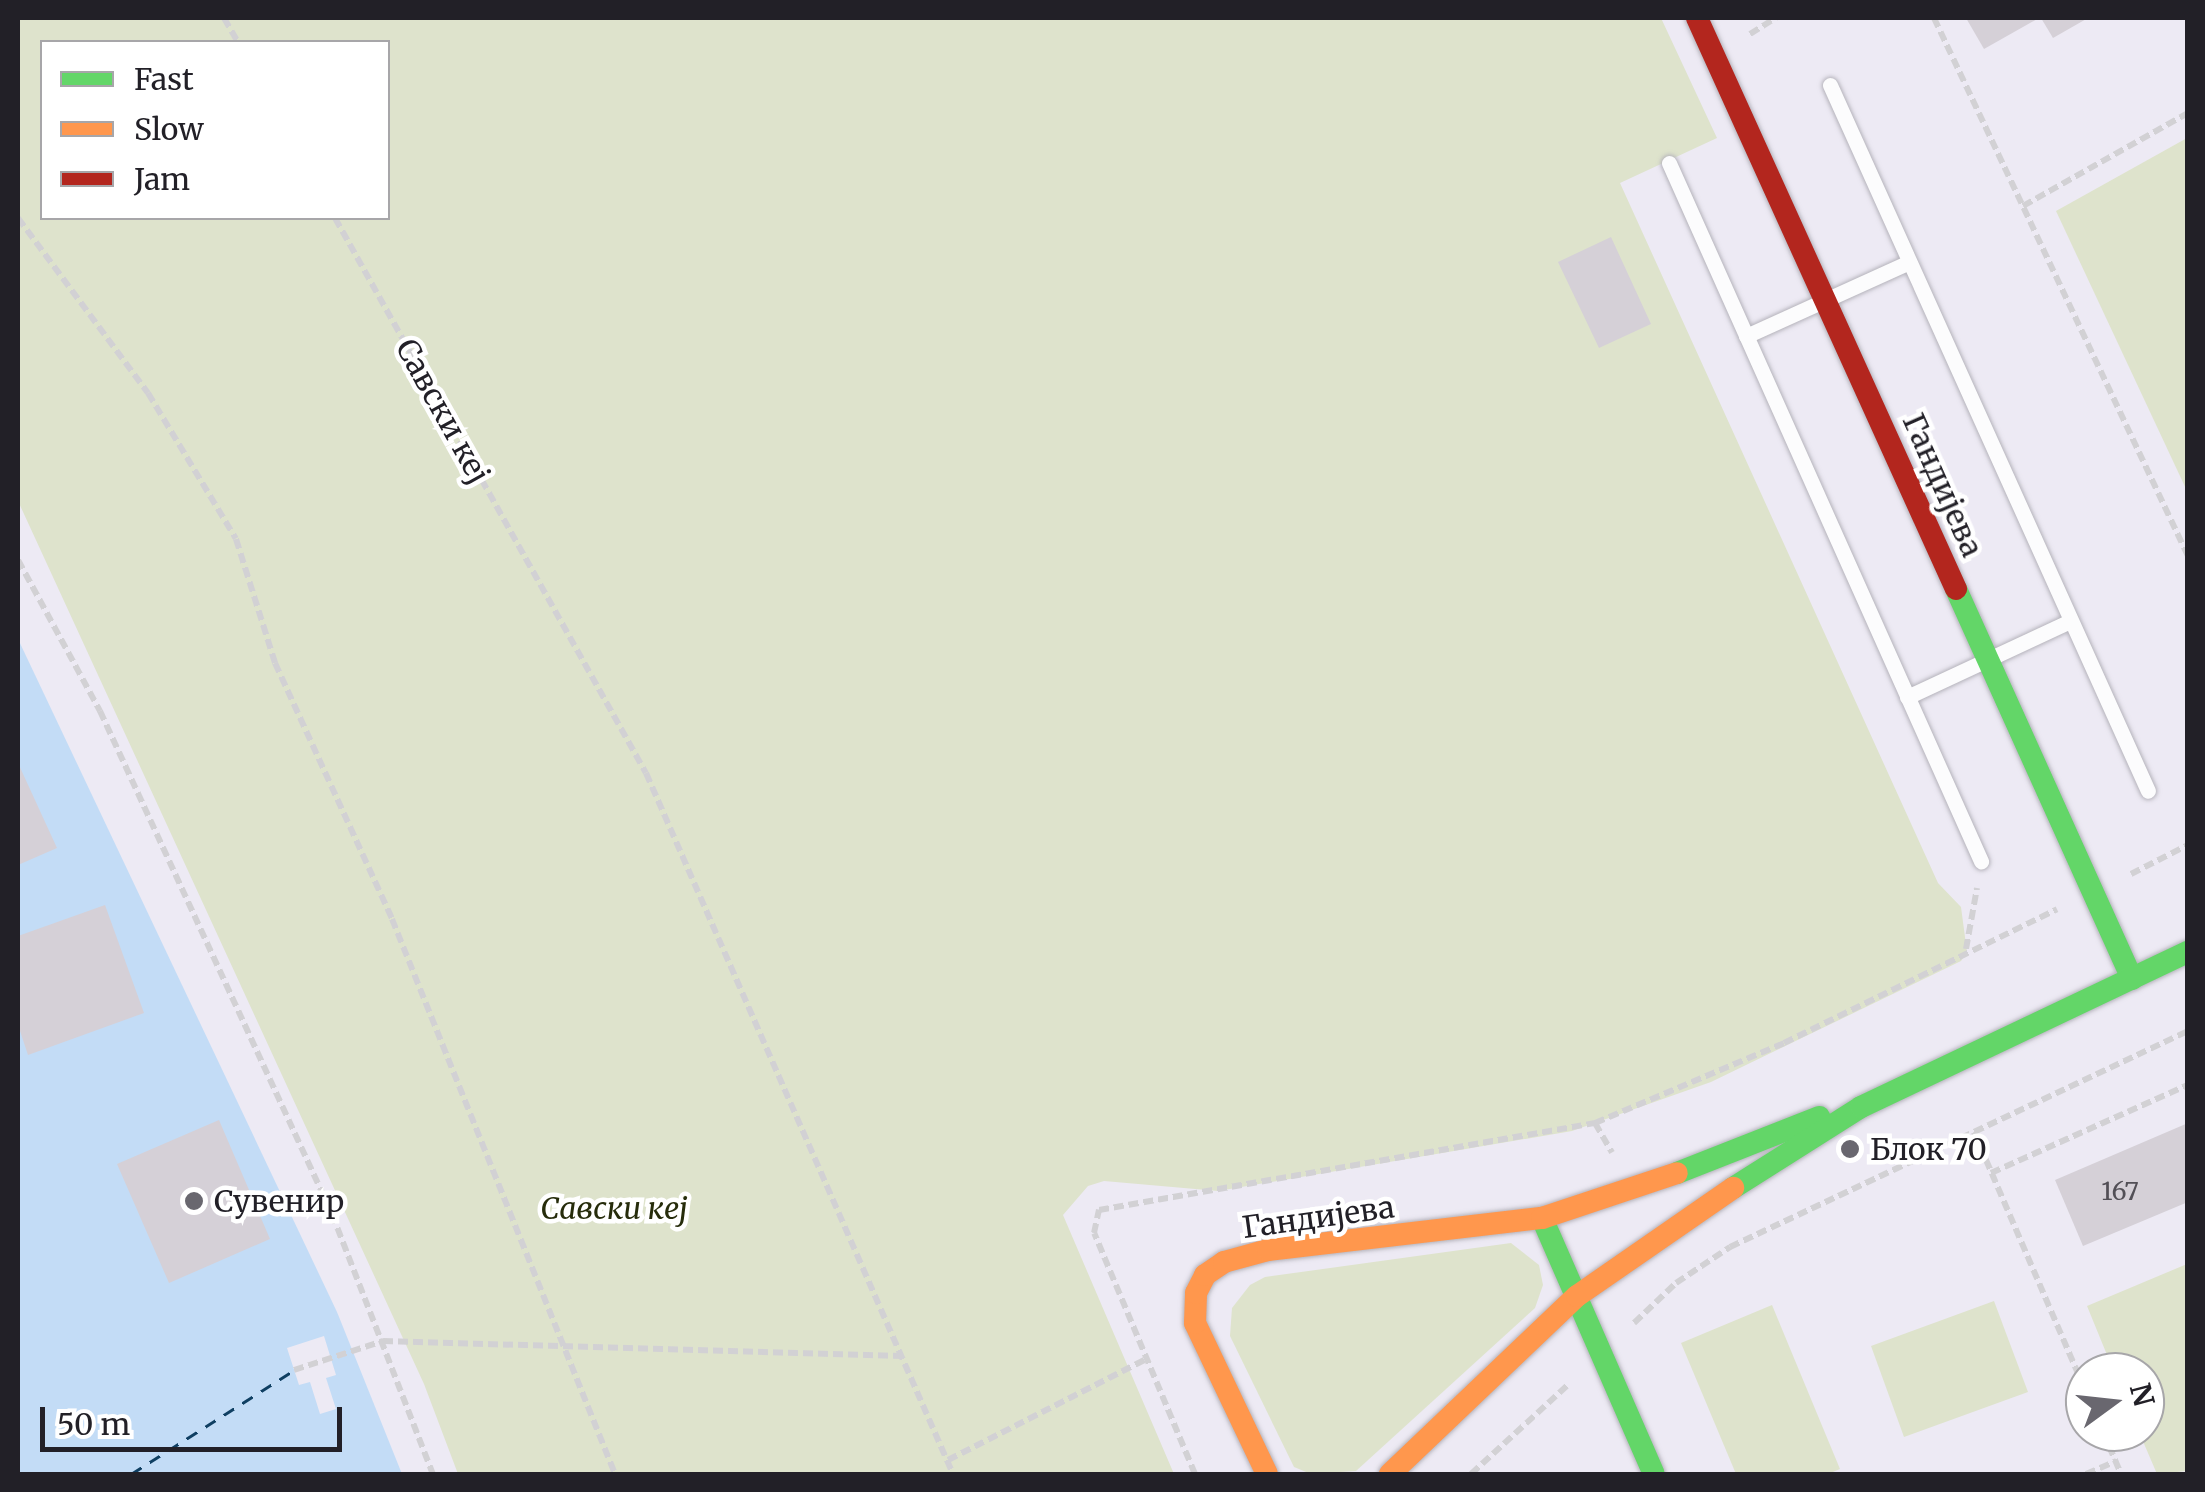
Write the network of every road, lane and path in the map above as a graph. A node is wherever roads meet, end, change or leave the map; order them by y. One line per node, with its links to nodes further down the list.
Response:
1 (224, 18): 4 (path)
2 (1697, 18): 12 (street, Гандијева)
3 (1934, 18): 8 (path)
4 (237, 40)
5 (1830, 85): 11 (lane)
6 (2188, 113): 8 (path)
7 (1669, 163): 13 (lane)
8 (2023, 206): 14 (path)
9 (18, 218): 34 (path)
10 (337, 220): 37 (path, Савски кеј)
11 (1910, 262): 12 (lane); 16 (lane)
12 (1827, 298): 13 (lane); 17 (street, Гандијева)
13 (1746, 336): 18 (lane)
14 (2188, 556)
15 (18, 560): 33 (path)
16 (2070, 620): 17 (lane); 19 (lane)
17 (1987, 658): 18 (lane); 22 (street, Гандијева)
18 (1907, 697): 21 (lane)
19 (2148, 791)
20 (2188, 845): 22 (path)
21 (1981, 861): 23 (path)
22 (2093, 894): 23 (path); 25 (street, Гандијева)
23 (1966, 950): 38 (path)
24 (2188, 952): 25 (street, Гандијева)
25 (2132, 979): 28 (street, Гандијева)
26 (2188, 1032): 29 (path)
27 (2188, 1084): 30 (path)
28 (1861, 1107): 31 (street, Гандијева); 32 (street, Гандијева)
29 (1974, 1132): 30 (path); 36 (path)
30 (1991, 1173): 35 (path)
31 (1542, 1218): 32 (street); 47 (street, Гандијева)
32 (1576, 1296): 36 (street); 48 (street, Гандијева)
33 (383, 1341): 34 (path); 39 (path); 43 (path)
34 (569, 1348): 37 (path); 44 (path)
35 (2069, 1352)
36 (1602, 1354): 49 (path); 50 (street)
37 (902, 1356): 41 (path, Савски кеј)
38 (1146, 1359): 41 (path); 46 (path)
39 (294, 1370)
40 (2112, 1452): 42 (path)
41 (948, 1460): 45 (path, Савски кеј)
42 (2116, 1461): 51 (path); 52 (path)
43 (433, 1474)
44 (615, 1474)
45 (954, 1474)
46 (1194, 1474)
47 (1266, 1474)
48 (1390, 1474)
49 (1470, 1474)
50 (1654, 1474)
51 (2086, 1474)
52 (2121, 1474)

